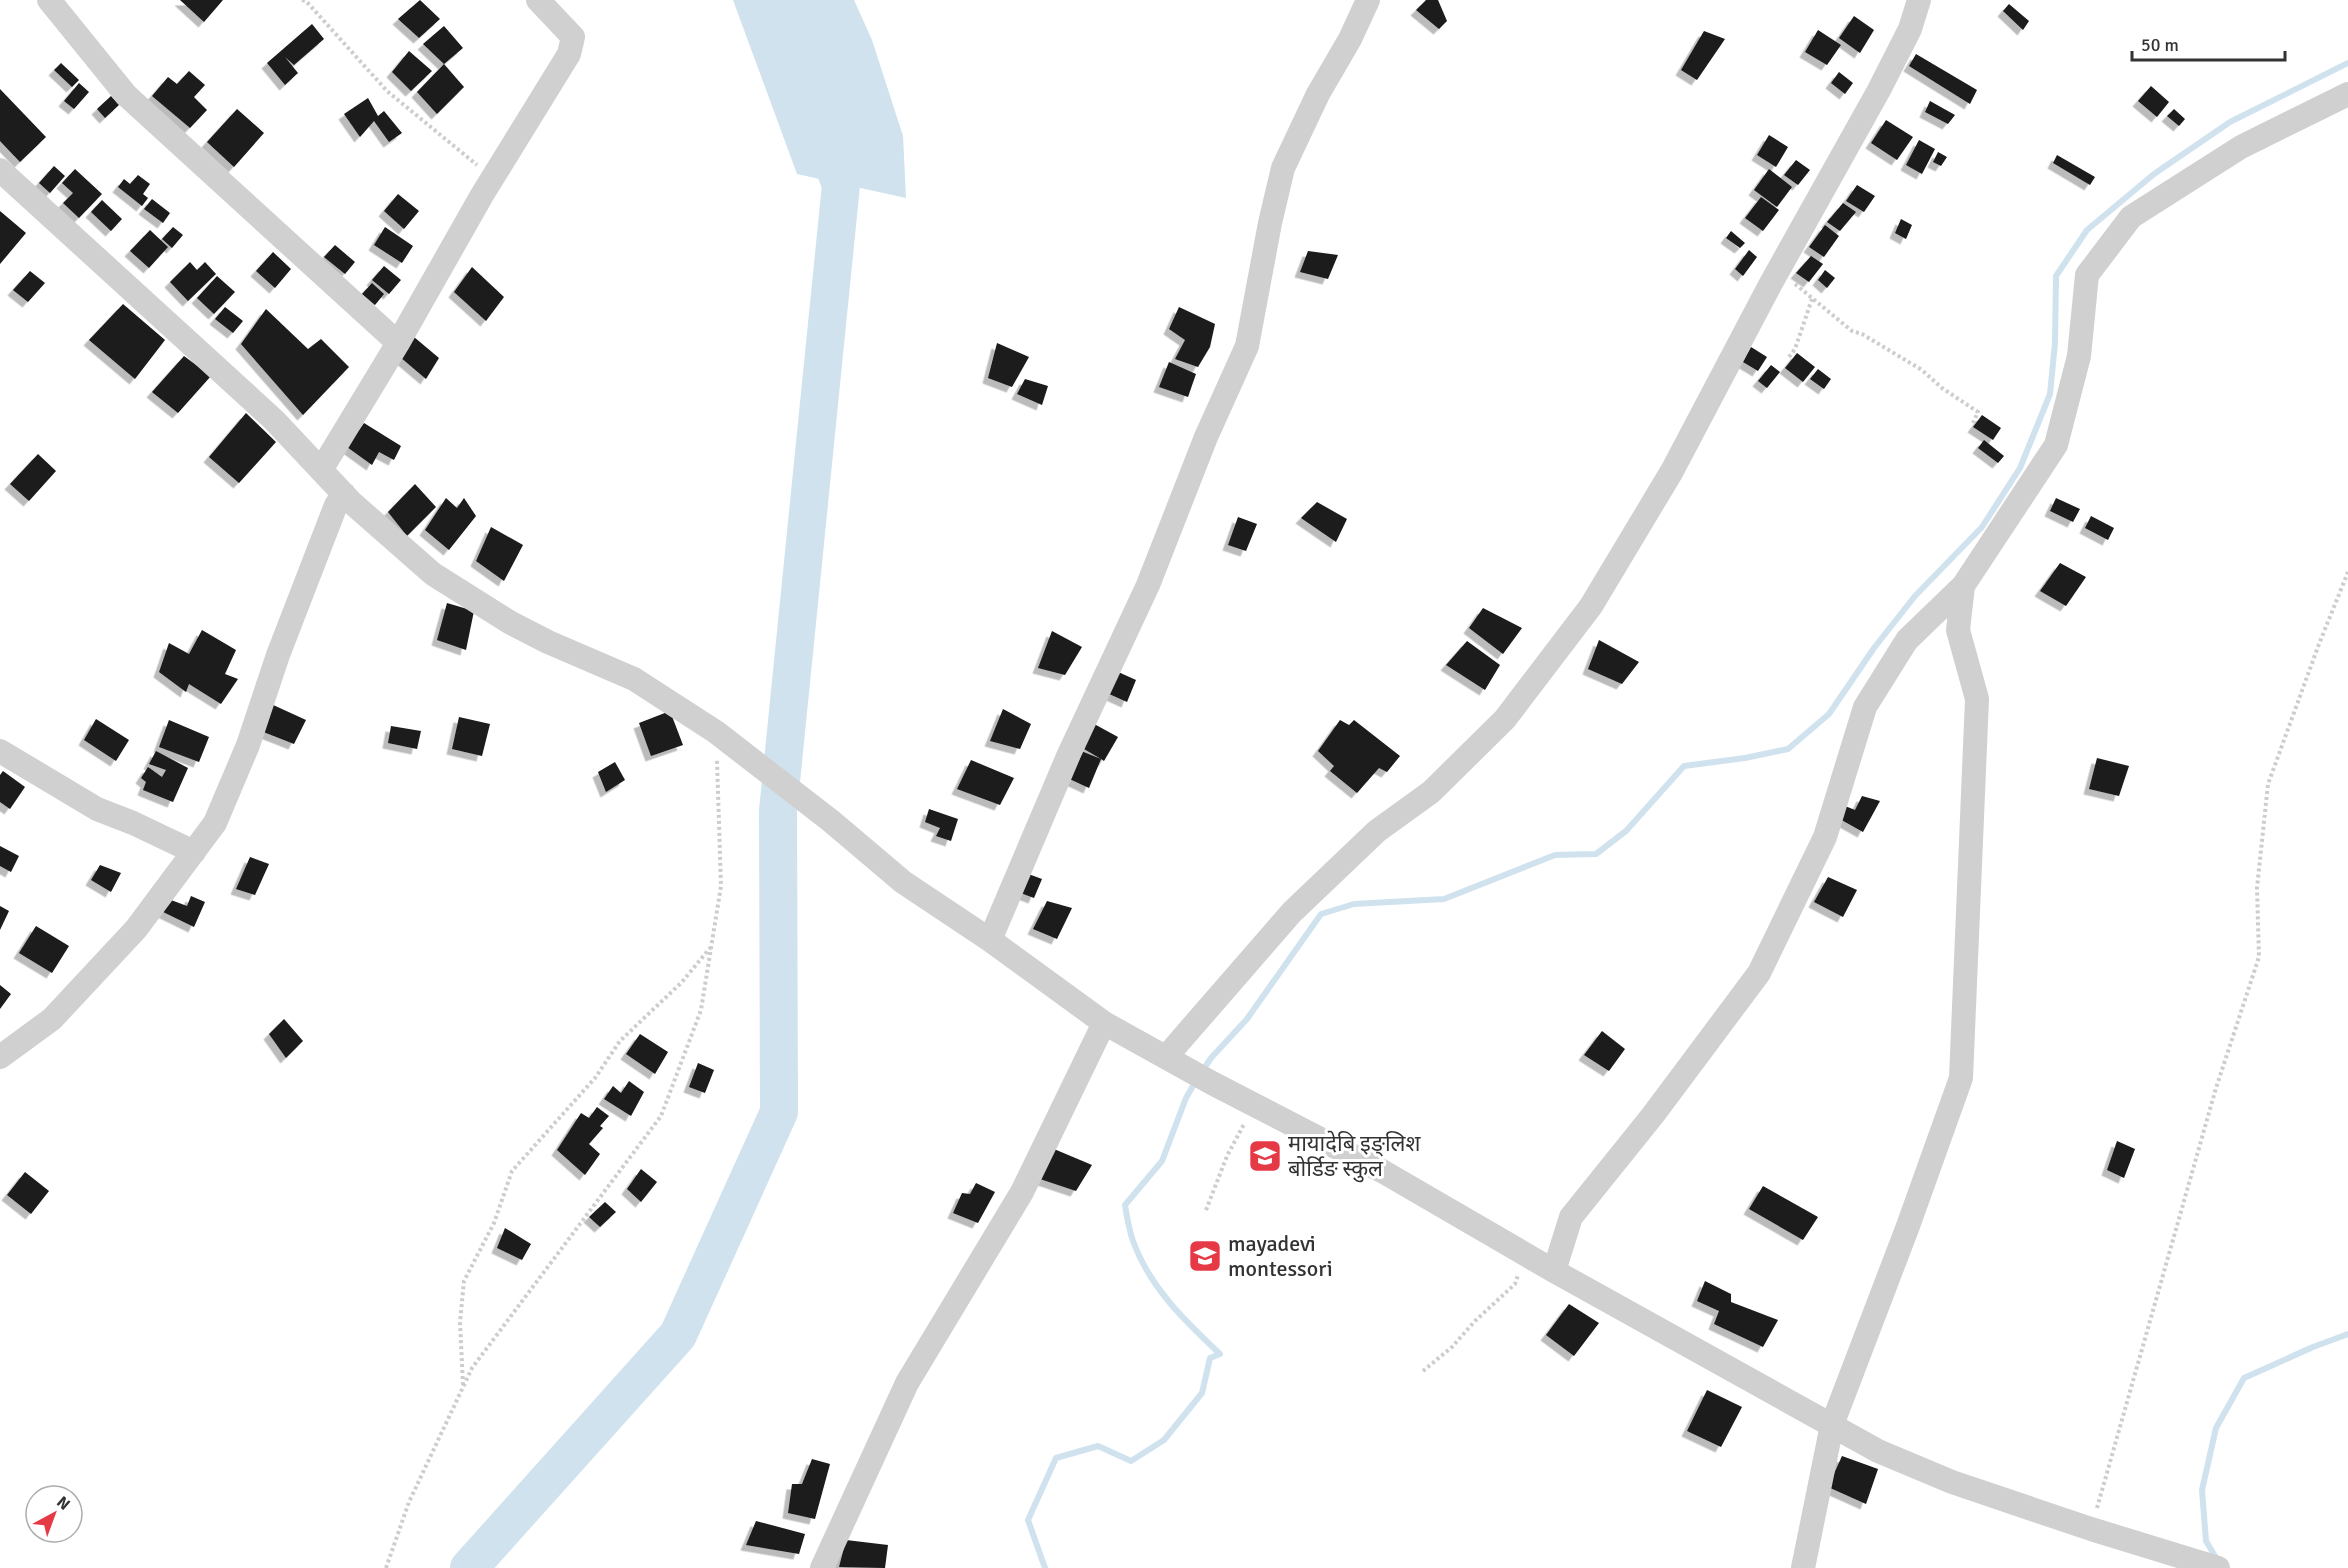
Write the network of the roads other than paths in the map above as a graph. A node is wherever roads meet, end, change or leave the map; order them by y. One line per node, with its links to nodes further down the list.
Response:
1 (49, 0): 7 (street)
2 (538, 0): 7 (street)
3 (1368, 0): 13 (street)
4 (1919, 0): 16 (street)
5 (2348, 94): 10 (street)
6 (0, 170): 8 (street)
7 (398, 343): 8 (street)
8 (321, 470): 9 (street)
9 (344, 494): 12 (street); 13 (street)
10 (1963, 586): 17 (street); 18 (street)
11 (0, 751): 12 (street)
12 (194, 852): 15 (street)
13 (990, 940): 14 (street)
14 (1104, 1023): 16 (street); 20 (street)
15 (0, 1057)
16 (1175, 1062): 17 (street)
17 (1554, 1271): 18 (street)
18 (1832, 1425): 19 (street); 21 (street)
19 (2209, 1564)
20 (822, 1568)
21 (1803, 1568)

